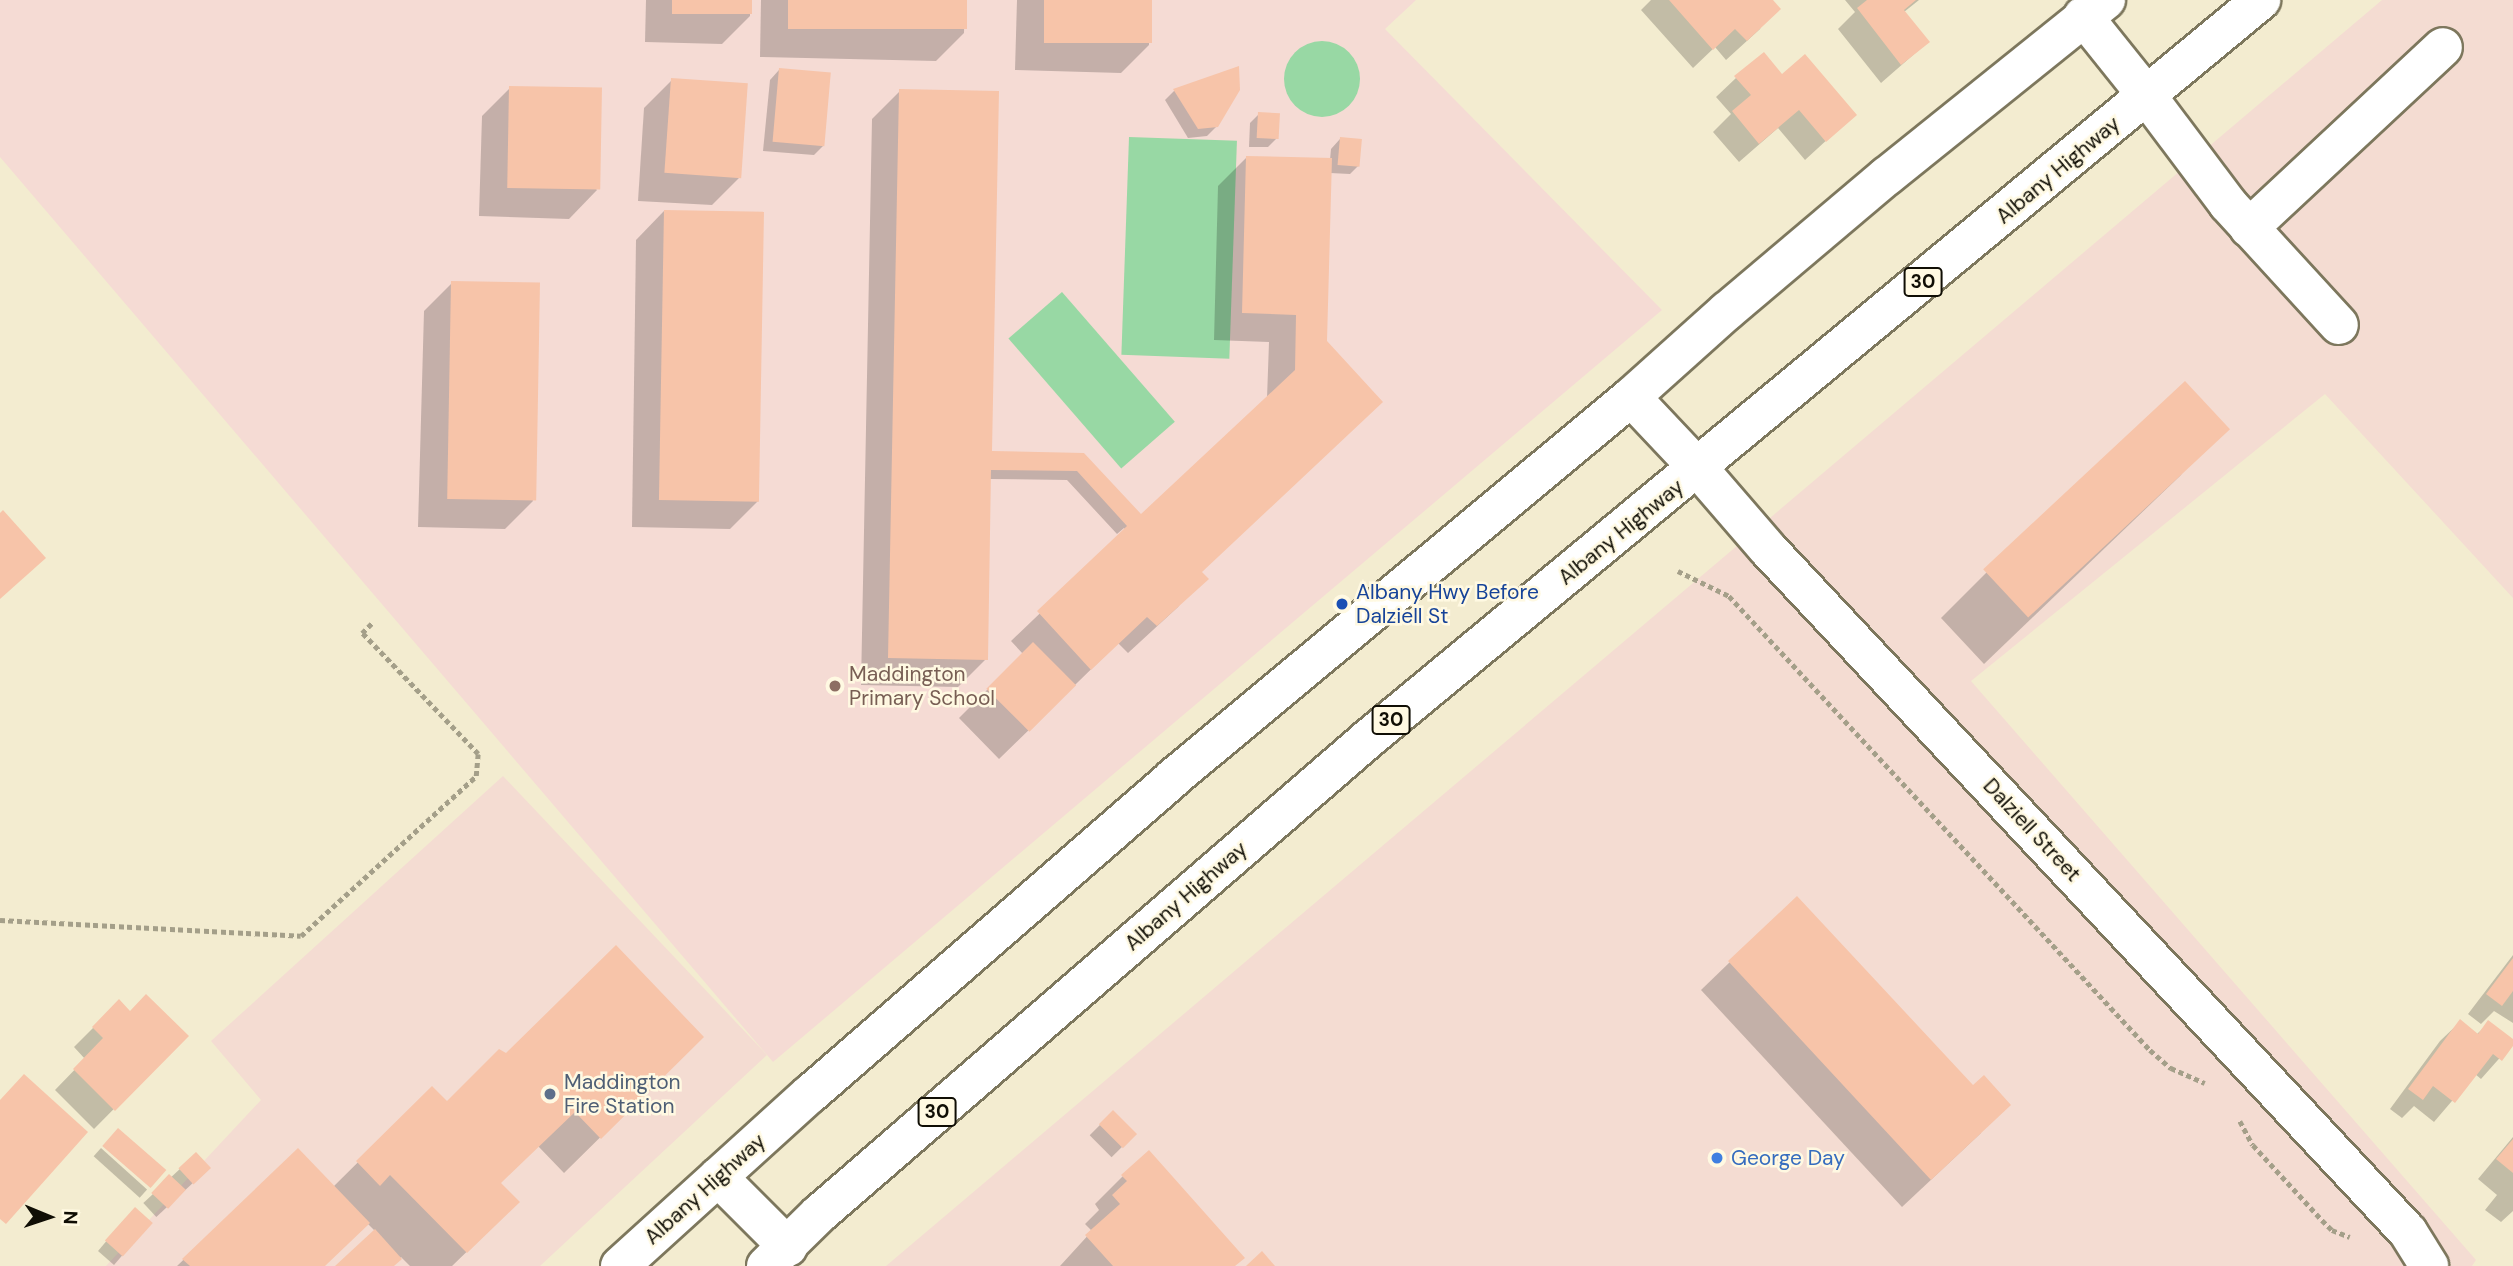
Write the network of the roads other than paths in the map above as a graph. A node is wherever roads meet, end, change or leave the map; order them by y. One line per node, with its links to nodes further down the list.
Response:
1 (2261, 0): 4 (main road, Albany Highway / 30)
2 (2094, 8): 4 (main road); 7 (main road, Albany Highway)
3 (2442, 47): 5 (main road)
4 (2147, 96): 5 (main road); 8 (main road, Albany Highway / 30)
5 (2249, 228): 6 (main road)
6 (2339, 324)
7 (1632, 397): 8 (main road, Dalziell Street); 9 (main road, Albany Highway)
8 (1698, 468): 10 (main road, Albany Highway / 30); 12 (main road, Dalziell Street)
9 (718, 1177): 10 (main road); 11 (main road, Albany Highway)
10 (777, 1256)
11 (620, 1266)
12 (2429, 1266)

